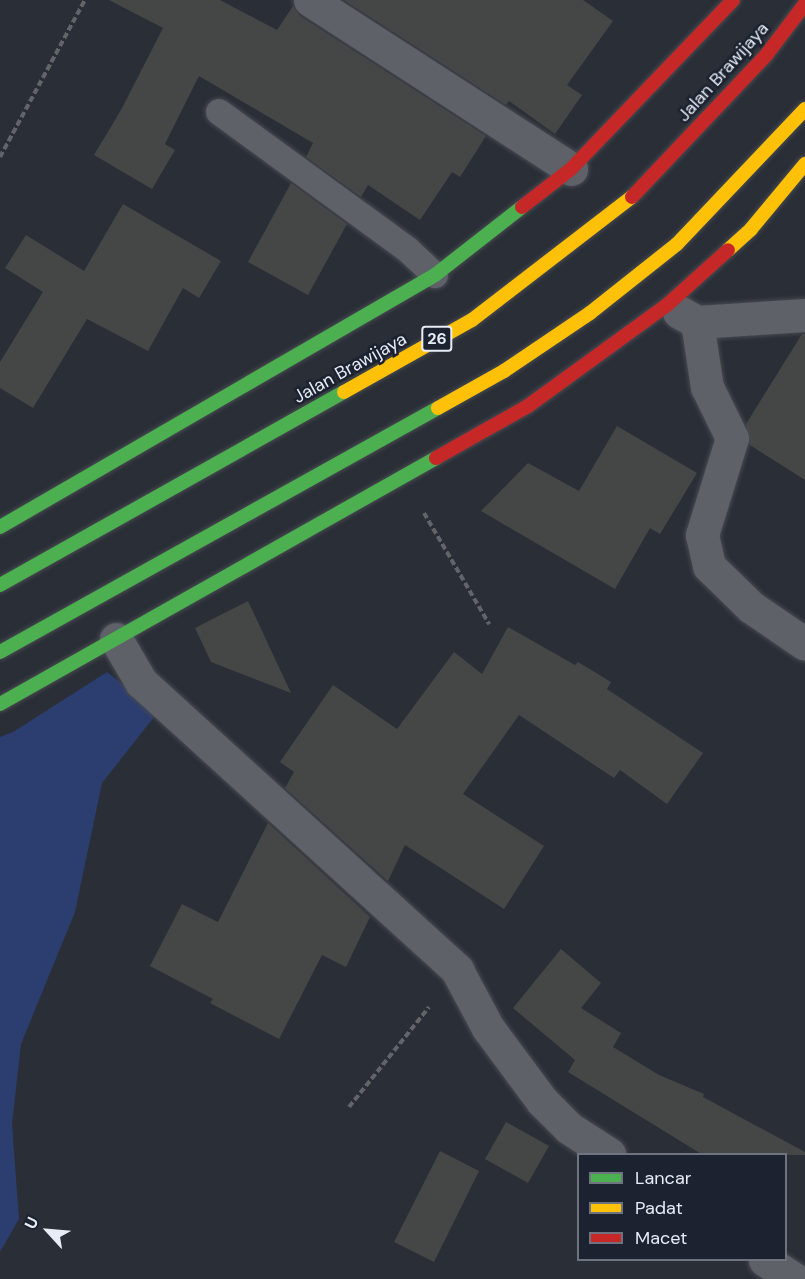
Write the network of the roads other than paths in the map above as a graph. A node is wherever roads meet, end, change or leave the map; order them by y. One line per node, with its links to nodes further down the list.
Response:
1 (310, 0): 7 (street)
2 (733, 0): 7 (main road)
3 (805, 3): 13 (main road, Jalan Brawijaya / 26)
4 (805, 109): 16 (main road)
5 (219, 112): 8 (lane)
6 (805, 164): 9 (main road)
7 (571, 170): 8 (main road)
8 (435, 275): 12 (main road)
9 (667, 305): 11 (street); 14 (main road)
10 (805, 315): 11 (street)
11 (697, 322): 15 (street)
12 (0, 526)
13 (0, 585)
14 (116, 639): 17 (main road); 18 (street)
15 (805, 644)
16 (0, 652)
17 (0, 704)
18 (606, 1153)
19 (767, 1261): 20 (street)
20 (794, 1279)

